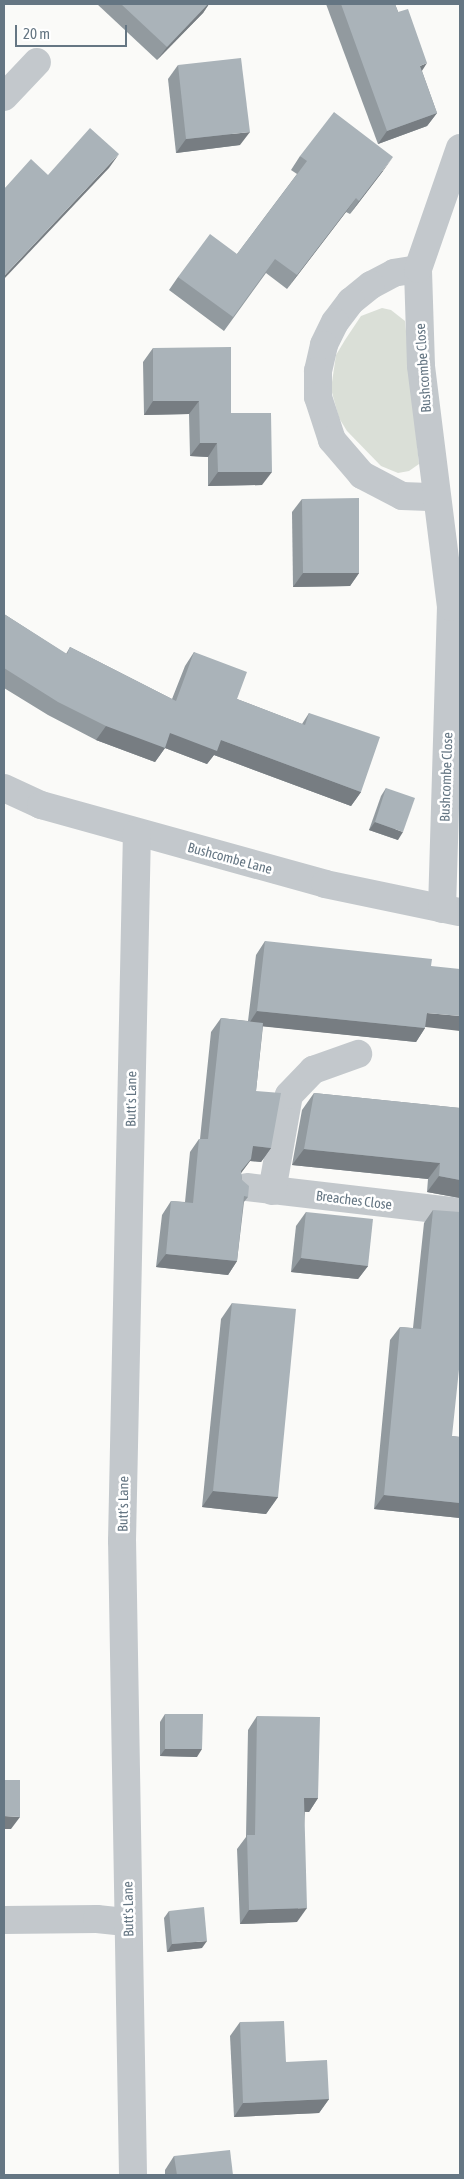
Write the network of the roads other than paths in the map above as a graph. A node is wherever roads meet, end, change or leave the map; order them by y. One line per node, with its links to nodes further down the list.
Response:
1 (36, 62): 2 (street)
2 (4, 97)
3 (460, 148): 4 (street, Bushcombe Close)
4 (418, 269): 5 (street, Bushcombe Close); 5 (street)
5 (436, 496): 8 (street, Bushcombe Close)
6 (4, 788): 7 (street, Bushcombe Lane)
7 (137, 833): 8 (street, Bushcombe Lane); 12 (street, Butt's Lane)
8 (451, 911)
9 (358, 1054): 10 (street, Breaches Close)
10 (460, 1212)
11 (4, 1920): 12 (street)
12 (128, 1922): 13 (street, Butt's Lane)
13 (133, 2175)

